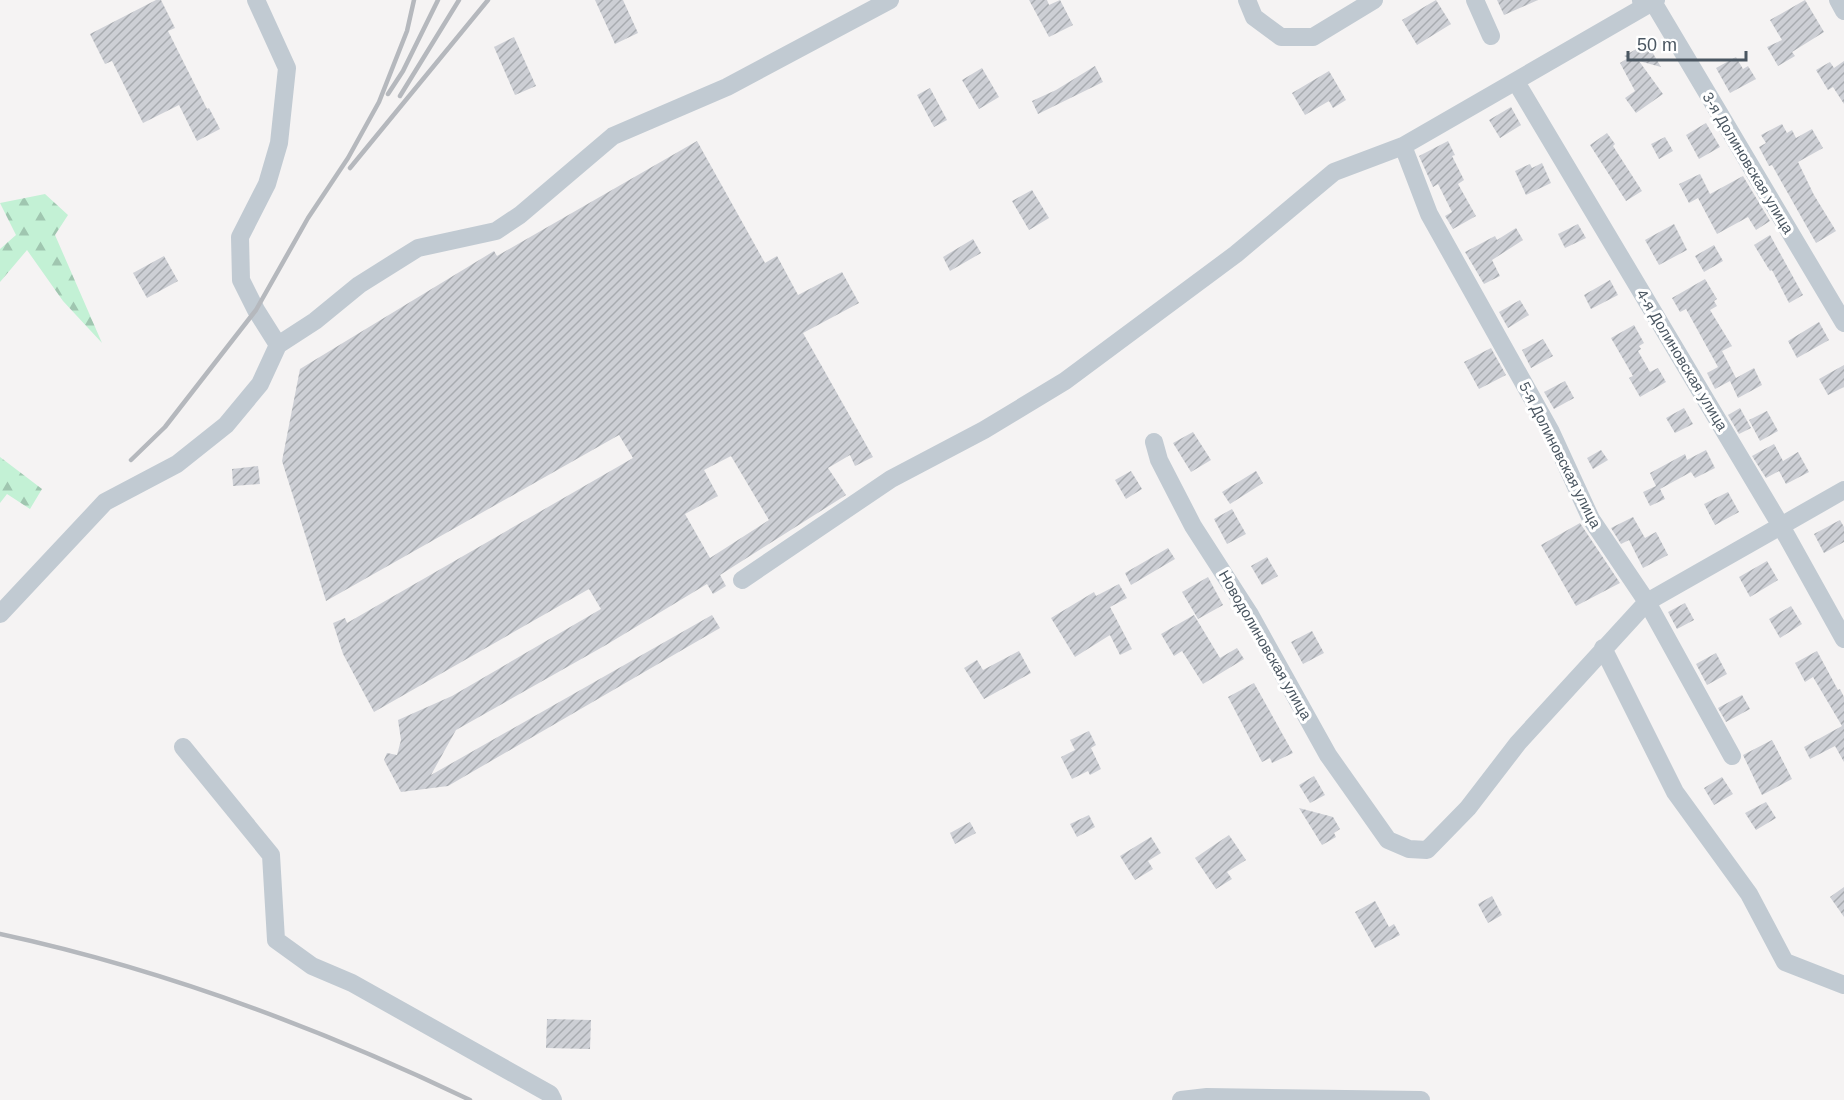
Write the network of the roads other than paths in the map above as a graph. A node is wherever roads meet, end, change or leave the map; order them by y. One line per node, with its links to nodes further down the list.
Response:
1 (256, 0): 13 (street)
2 (890, 0): 13 (street)
3 (1247, 0): 4 (street)
4 (1374, 0)
5 (1474, 0): 9 (street)
6 (1838, 0): 8 (street)
7 (1649, 1): 10 (street); 12 (street, 3-я Долиновская улица)
8 (1844, 10)
9 (1491, 36)
10 (1516, 82): 11 (street); 16 (street, 4-я Долиновская улица)
11 (1403, 146): 17 (street); 18 (street, 5-я Долиновская улица)
12 (1844, 323)
13 (278, 345): 19 (street)
14 (1154, 442): 21 (street, Новодолиновская улица)
15 (1844, 490): 16 (street)
16 (1781, 526): 18 (street); 20 (street, 4-я Долиновская улица)
17 (742, 580)
18 (1647, 602): 21 (street); 23 (street, 5-я Долиновская улица)
19 (0, 614)
20 (1844, 639)
21 (1603, 648): 24 (street)
22 (183, 747): 25 (street)
23 (1732, 756)
24 (1844, 985)
25 (553, 1100)
26 (1181, 1100): 27 (street)
27 (1421, 1100)

